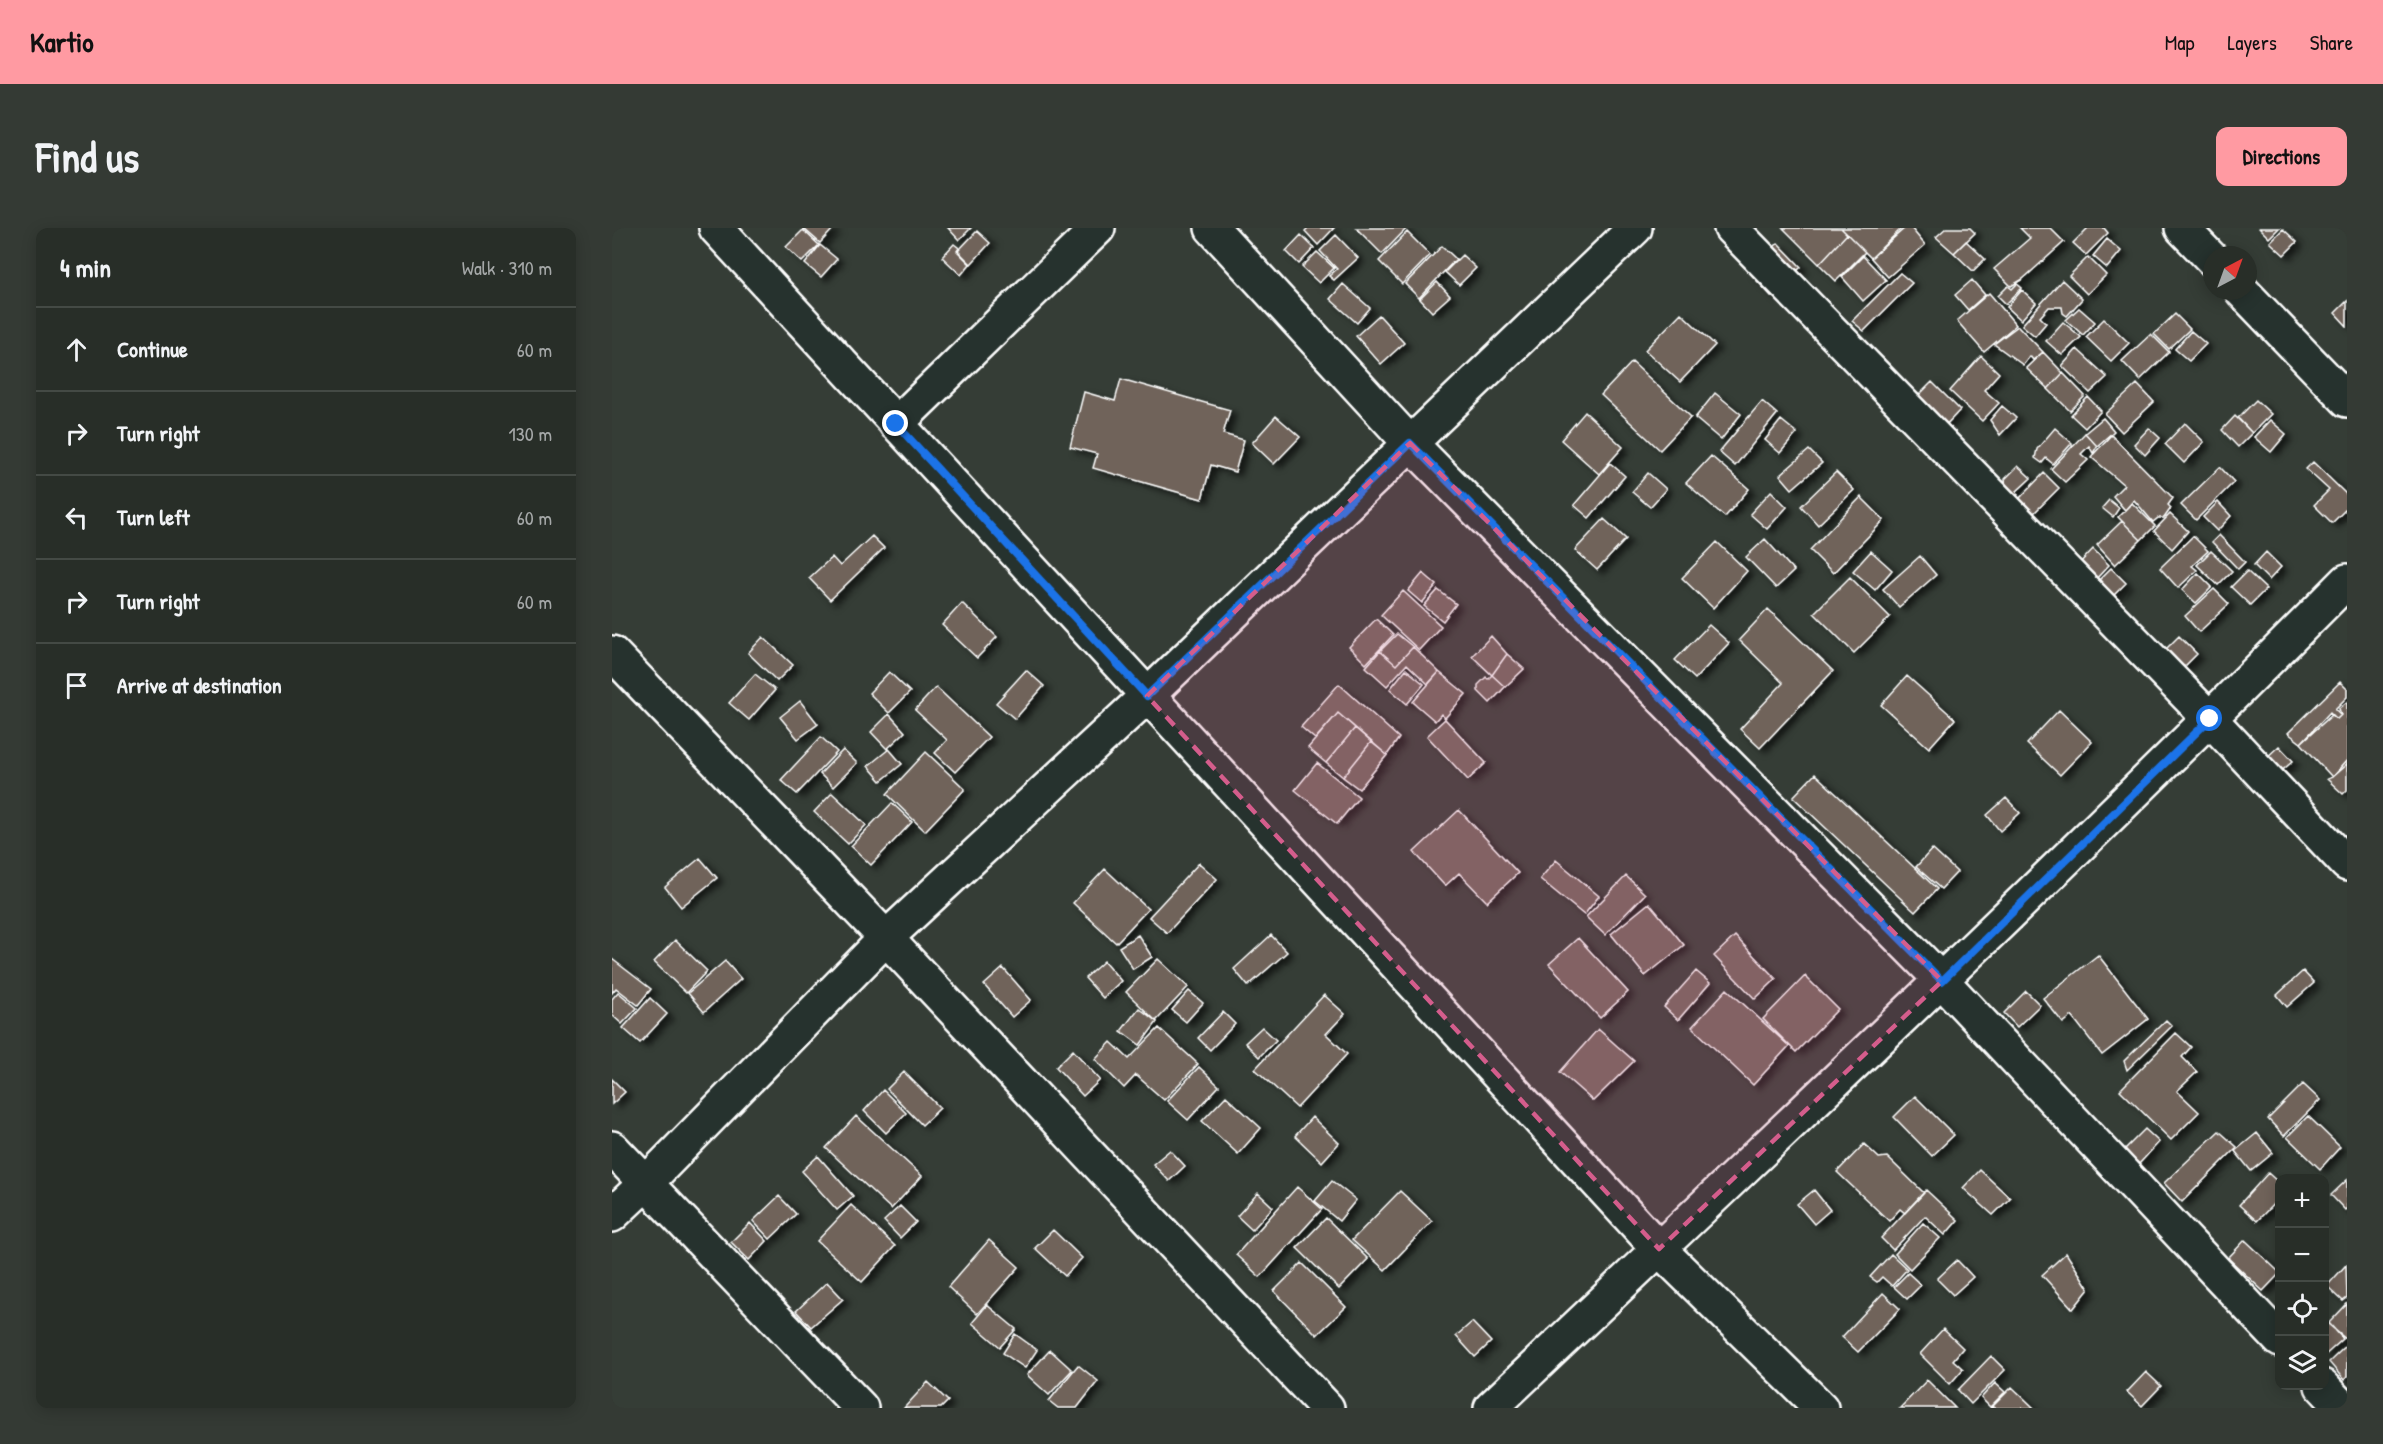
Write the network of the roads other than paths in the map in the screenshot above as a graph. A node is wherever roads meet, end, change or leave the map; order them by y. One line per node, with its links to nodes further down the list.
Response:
1 (717, 228): 10 (street)
2 (1098, 228): 10 (street)
3 (1212, 228): 11 (street)
4 (1635, 228): 11 (street)
5 (1731, 228): 15 (street)
6 (2182, 228): 7 (street)
7 (2203, 250)
8 (2251, 300): 9 (street)
9 (2347, 400)
10 (896, 424): 14 (street)
11 (1410, 443): 14 (street); 18 (street)
12 (2347, 581): 15 (street)
13 (612, 653): 17 (street)
14 (1147, 696): 17 (street); 22 (street)
15 (2210, 719): 16 (street); 18 (street)
16 (2347, 864)
17 (886, 938): 20 (street); 26 (street)
18 (1942, 981): 22 (street); 23 (street)
19 (612, 1148): 20 (street)
20 (646, 1183): 21 (street); 25 (street)
21 (612, 1215)
22 (1659, 1250): 27 (street); 28 (street)
23 (2276, 1336)
24 (2326, 1390): 29 (street)
25 (861, 1408)
26 (1327, 1408)
27 (1491, 1408)
28 (1821, 1408)
29 (2343, 1408)

